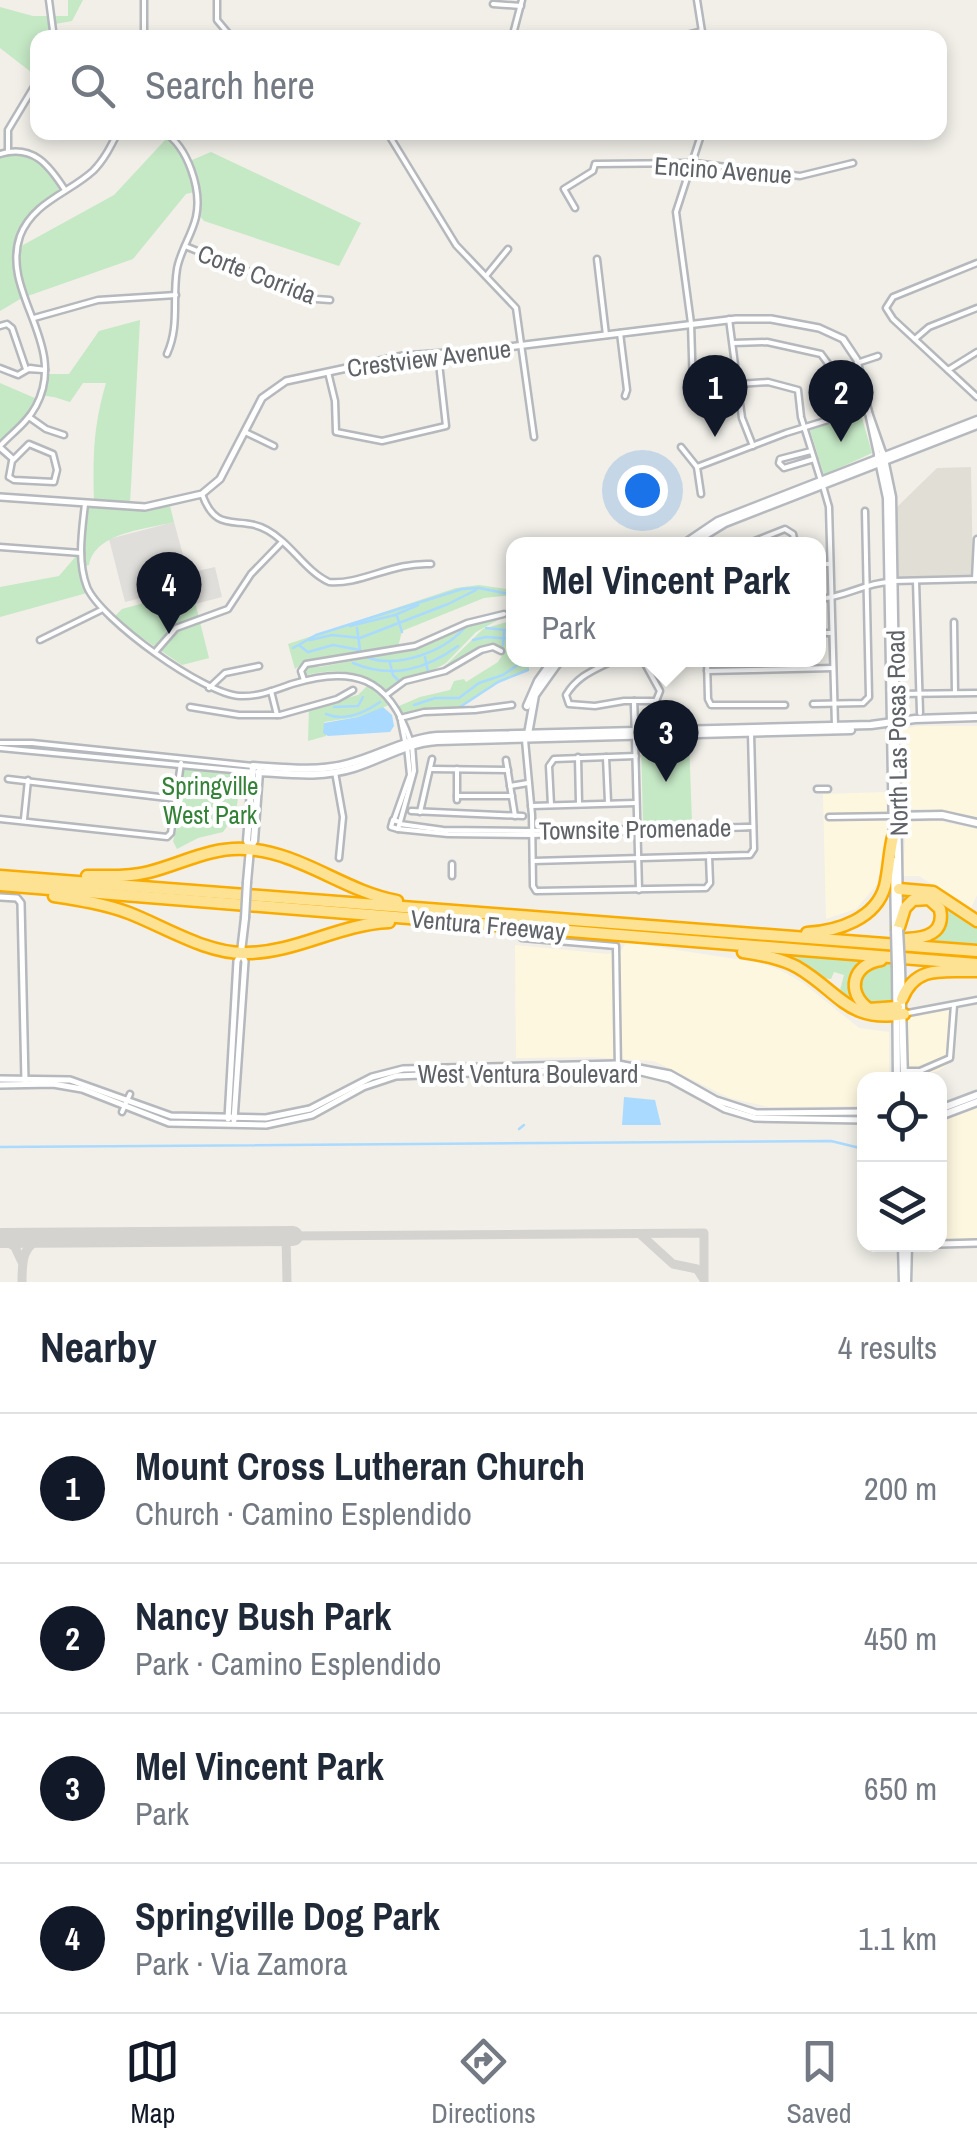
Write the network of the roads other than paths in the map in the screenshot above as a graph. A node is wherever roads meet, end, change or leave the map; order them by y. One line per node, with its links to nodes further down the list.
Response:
1 (49, 0): 7 (street)
2 (144, 0): 8 (street)
3 (217, 0): 9 (street)
4 (697, 0): 11 (street)
5 (522, 3): 6 (street); 10 (street)
6 (494, 4)
7 (53, 30)
8 (144, 30)
9 (225, 30)
10 (514, 30)
11 (702, 30)
12 (30, 93): 17 (street)
13 (113, 140): 21 (street)
14 (176, 140): 23 (street)
15 (392, 140): 27 (street)
16 (700, 140): 19 (street)
17 (8, 152): 18 (street); 21 (street)
18 (0, 154)
19 (694, 163): 20 (street, Encino Avenue); 22 (street, Encino Avenue); 33 (street)
20 (853, 164)
21 (65, 190): 31 (street)
22 (575, 208)
23 (185, 246): 28 (street); 29 (street, Corte Corrida)
24 (508, 250): 27 (street)
25 (597, 260): 36 (street)
26 (977, 263): 37 (street)
27 (486, 276): 39 (street)
28 (176, 295): 31 (street); 41 (street)
29 (330, 300)
30 (977, 308): 37 (street)
31 (34, 318): 47 (street)
32 (729, 319): 33 (street, Crestview Avenue); 38 (street); 44 (street, Crestview Avenue)
33 (691, 324): 35 (street, Crestview Avenue); 51 (street)
34 (0, 326): 46 (street)
35 (620, 333): 36 (street, Crestview Avenue); 52 (street)
36 (606, 335): 39 (street, Crestview Avenue)
37 (915, 339): 48 (street)
38 (732, 343): 50 (street); 55 (street)
39 (522, 346): 42 (street, Crestview Avenue); 61 (street)
40 (977, 352): 48 (street)
41 (167, 354)
42 (438, 354): 49 (street, Crestview Avenue); 49 (street)
43 (878, 356): 44 (street)
44 (857, 363): 54 (street)
45 (0, 368): 46 (street)
46 (26, 370): 47 (street)
47 (46, 370): 56 (street)
48 (948, 370): 53 (street)
49 (328, 372): 59 (street, Crestview Avenue)
50 (738, 384): 58 (street); 63 (street)
51 (694, 389)
52 (625, 396)
53 (976, 396)
54 (867, 408): 55 (street); 67 (street)
55 (843, 416): 58 (street)
56 (29, 417): 60 (street); 64 (street)
57 (977, 422): 67 (main road)
58 (804, 428): 63 (street); 66 (street)
59 (244, 432): 62 (street); 72 (street, Crestview Avenue)
60 (64, 435)
61 (534, 437)
62 (274, 446)
63 (753, 446): 70 (street)
64 (0, 447): 68 (street)
65 (681, 447): 70 (street)
66 (811, 451): 69 (street); 69 (street)
67 (882, 458): 71 (main road); 89 (main road, North Las Posas Road)
68 (13, 459): 68 (street)
69 (814, 460): 71 (street)
70 (697, 466): 73 (street)
71 (822, 484): 77 (main road); 86 (street)
72 (202, 494): 75 (street); 81 (street)
73 (700, 494)
74 (0, 498): 75 (street)
75 (85, 504): 83 (street)
76 (865, 511): 90 (street)
77 (701, 537)
78 (765, 537): 79 (street)
79 (794, 537)
80 (977, 539): 87 (street)
81 (282, 542): 84 (street); 99 (street)
82 (0, 547): 83 (street)
83 (82, 553): 93 (street)
84 (430, 564)
85 (826, 564): 86 (street)
86 (830, 564): 92 (street)
87 (976, 580): 88 (street)
88 (916, 581): 89 (street); 113 (street)
89 (891, 582): 90 (street); 115 (main road, North Las Posas Road)
90 (867, 585): 92 (street); 119 (street)
91 (826, 598): 92 (street)
92 (831, 598): 97 (street)
93 (101, 610): 98 (street); 99 (street)
94 (504, 614): 108 (street)
95 (954, 622): 114 (street)
96 (826, 633): 97 (street)
97 (832, 633): 106 (street)
98 (40, 640)
99 (156, 651): 109 (street)
100 (501, 651): 116 (street)
101 (259, 666): 109 (street)
102 (551, 667): 131 (main road)
103 (600, 667): 117 (street)
104 (646, 667): 117 (street)
105 (707, 667): 107 (street)
106 (833, 668): 107 (street); 119 (street)
107 (707, 671): 120 (street)
108 (304, 680): 111 (street); 116 (street)
109 (209, 688): 111 (street)
110 (353, 690): 124 (street)
111 (272, 691): 124 (street)
112 (977, 692): 114 (street)
113 (919, 693): 114 (street); 115 (street); 123 (street)
114 (955, 693)
115 (894, 694): 127 (main road, North Las Posas Road)
116 (386, 695): 125 (street)
117 (634, 701): 130 (street)
118 (813, 704): 119 (street)
119 (834, 704): 128 (street)
120 (786, 705)
121 (512, 706): 125 (street)
122 (190, 707): 124 (street)
123 (920, 713)
124 (277, 715)
125 (401, 719): 132 (street)
126 (977, 719): 127 (main road)
127 (895, 724): 128 (main road); 163 (main road, North Las Posas Road)
128 (835, 728): 129 (main road)
129 (751, 731): 130 (main road); 168 (street)
130 (635, 734): 131 (main road); 135 (street)
131 (525, 737): 132 (main road); 147 (street)
132 (409, 743): 143 (main road); 170 (street, Townsite Promenade)
133 (0, 746): 139 (street)
134 (606, 756): 135 (street); 136 (street); 155 (street)
135 (636, 756): 153 (street)
136 (578, 757): 154 (street); 156 (street)
137 (432, 760): 141 (street)
138 (506, 760): 144 (street)
139 (181, 762): 140 (street); 152 (street)
140 (256, 769): 143 (main road); 173 (main road)
141 (431, 769): 142 (street); 159 (street)
142 (457, 769): 144 (street); 151 (street)
143 (335, 770): 175 (street)
144 (508, 770): 148 (street)
145 (8, 779): 146 (street)
146 (28, 780): 152 (street); 166 (street)
147 (528, 783): 148 (street); 157 (street)
148 (510, 786): 151 (street)
149 (818, 789): 150 (street)
150 (828, 789)
151 (512, 796): 161 (street)
152 (176, 798): 166 (street)
153 (637, 803): 155 (street); 169 (street)
154 (580, 804): 155 (street); 156 (street)
155 (608, 804)
156 (551, 805): 157 (street)
157 (531, 806): 171 (street)
158 (410, 811): 159 (street)
159 (420, 812): 160 (street)
160 (476, 816): 161 (street); 170 (street)
161 (515, 816): 162 (street)
162 (523, 816)
163 (896, 816): 164 (street); 167 (main road); 172 (main road, North Las Posas Road); 183 (main road, North Las Posas Road)
164 (829, 817)
165 (0, 818): 166 (street)
166 (24, 819)
167 (977, 823)
168 (753, 828): 169 (street, Townsite Promenade); 174 (street)
169 (638, 830): 171 (street, Townsite Promenade); 176 (street)
170 (476, 832): 171 (street, Townsite Promenade)
171 (532, 833): 177 (street)
172 (893, 838): 183 (main road, North Las Posas Road); 188 (highway)
173 (250, 849): 179 (highway); 185 (highway); 193 (main road, bridge)
174 (709, 856): 176 (street); 182 (street)
175 (339, 858)
176 (639, 858): 177 (street); 182 (street)
177 (533, 860): 182 (street)
178 (452, 864): 180 (street)
179 (0, 875): 185 (highway, Ventura Freeway)
180 (452, 876)
181 (5, 886): 185 (highway, Ventura Freeway); 193 (highway)
182 (640, 890)
183 (896, 890): 186 (highway); 187 (main road, North Las Posas Road)
184 (0, 898): 205 (street)
185 (440, 915): 188 (highway, Ventura Freeway); 191 (highway, Ventura Freeway); 193 (highway)
186 (977, 921)
187 (898, 929): 190 (highway); 198 (main road, North Las Posas Road, bridge)
188 (746, 935): 190 (highway, Ventura Freeway)
189 (522, 938): 199 (street)
190 (842, 940): 192 (highway, Ventura Freeway)
191 (691, 941): 194 (highway, Ventura Freeway); 198 (highway)
192 (977, 951)
193 (241, 954): 211 (street)
194 (932, 960): 195 (highway, Ventura Freeway); 198 (highway)
195 (977, 968): 198 (highway)
196 (977, 1000): 197 (street)
197 (954, 1005): 198 (street); 203 (street)
198 (900, 1009): 201 (main road); 202 (main road)
199 (618, 1067): 200 (street, West Ventura Boulevard); 209 (street, West Ventura Boulevard); 210 (street, West Ventura Boulevard)
200 (522, 1068): 207 (street, West Ventura Boulevard); 207 (street, West Ventura Boulevard)
201 (897, 1072)
202 (904, 1072)
203 (916, 1072)
204 (0, 1082): 205 (street, West Ventura Boulevard)
205 (25, 1082): 211 (street, West Ventura Boulevard)
206 (977, 1098): 208 (main road)
207 (324, 1106): 211 (street, West Ventura Boulevard)
208 (947, 1110)
209 (857, 1112)
210 (857, 1120)
211 (231, 1121)
212 (977, 1243): 213 (street)
213 (947, 1244)
214 (905, 1252): 215 (main road)
215 (905, 1282)

